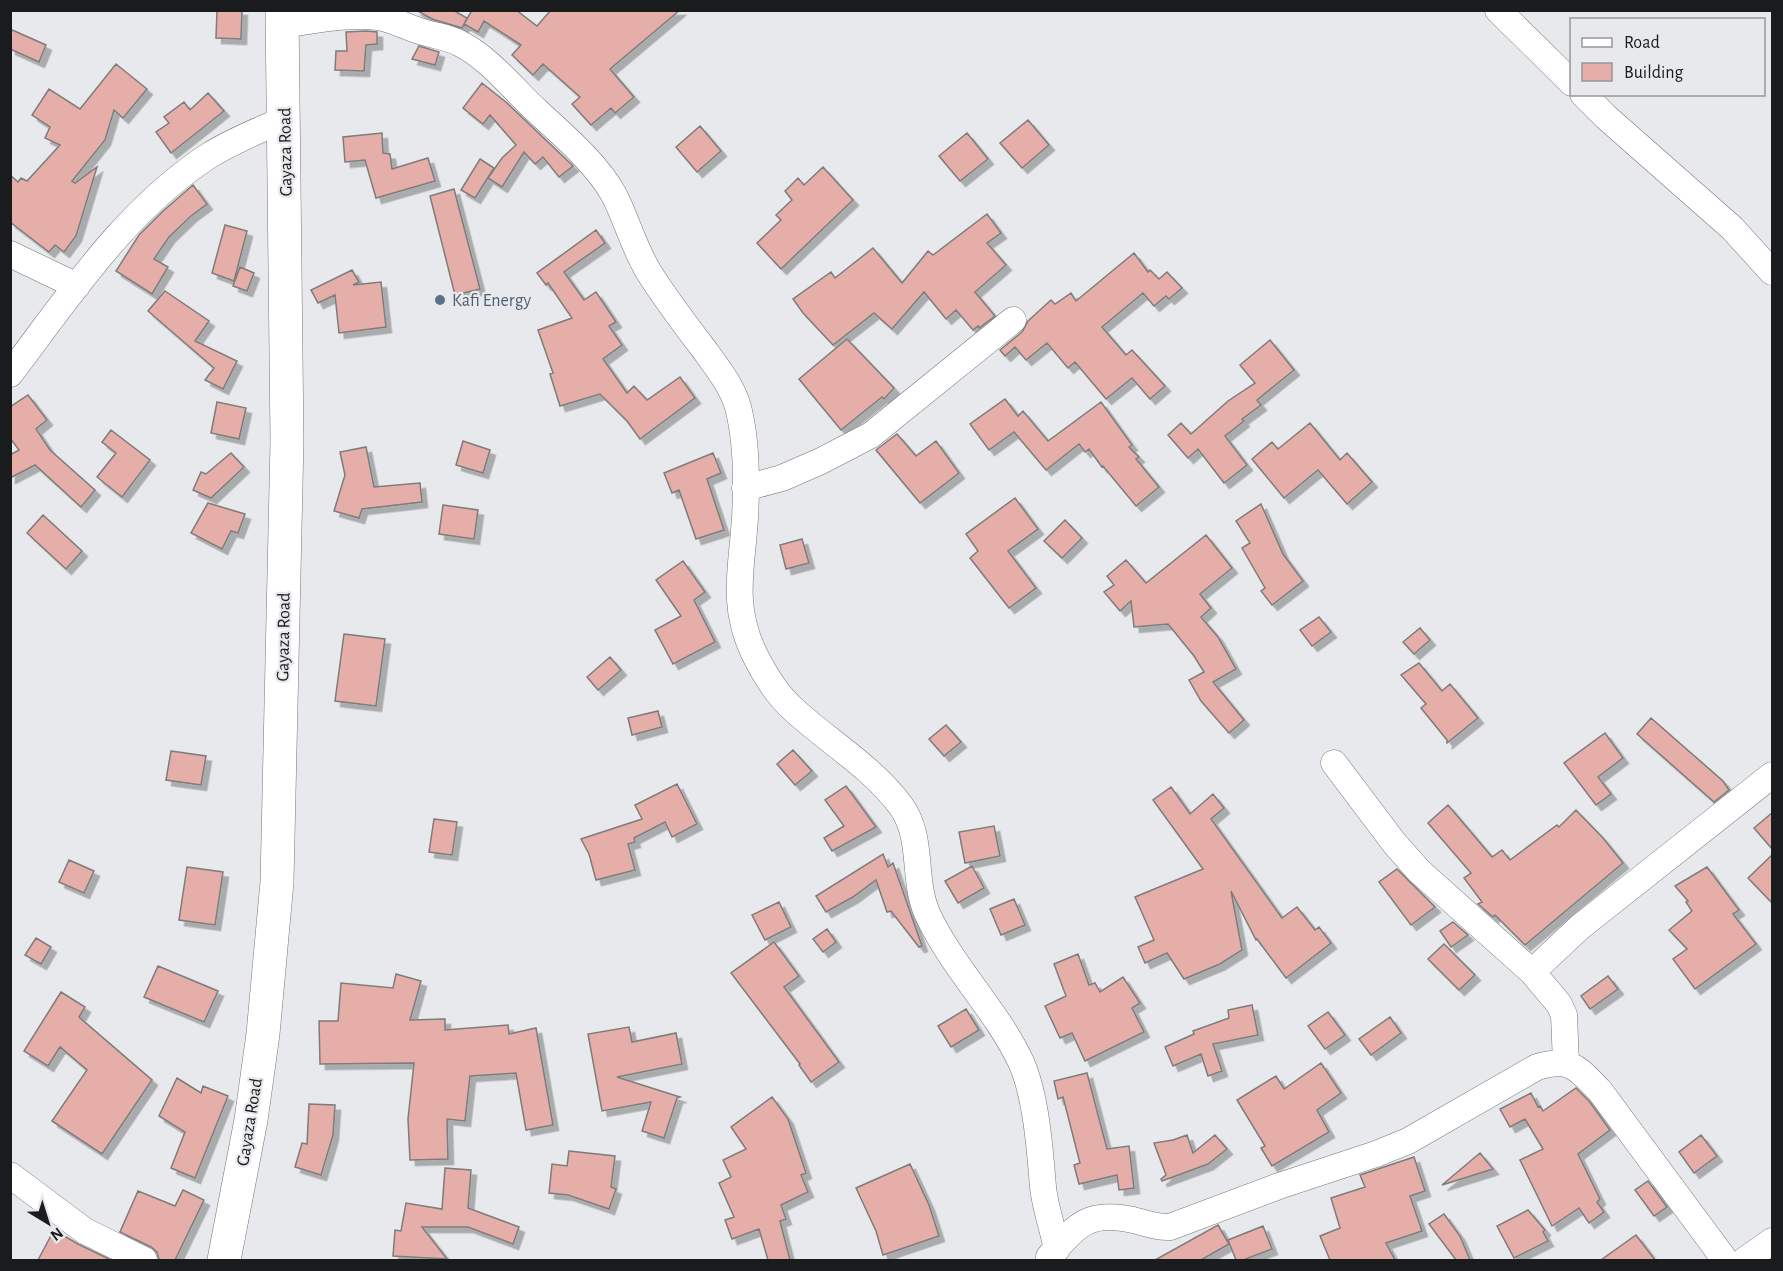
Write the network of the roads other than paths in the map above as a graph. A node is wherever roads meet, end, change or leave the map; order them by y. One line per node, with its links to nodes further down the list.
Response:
1 (1498, 10): 3 (street)
2 (282, 18): 5 (main road, Gayaza Road); 11 (street)
3 (1570, 81)
4 (1585, 96): 7 (street)
5 (285, 119): 8 (street); 20 (main road, Gayaza Road)
6 (10, 254): 8 (street)
7 (1773, 272)
8 (77, 286): 10 (street)
9 (1013, 320): 11 (street)
10 (10, 374)
11 (745, 488): 18 (street)
12 (1334, 763): 14 (street)
13 (1773, 775): 14 (street)
14 (1532, 972): 15 (street)
15 (1566, 1063): 18 (street); 21 (street)
16 (10, 1175): 19 (street)
17 (1773, 1241): 22 (street)
18 (1052, 1255)
19 (144, 1260)
20 (224, 1260)
21 (1725, 1260)
22 (1745, 1260)

